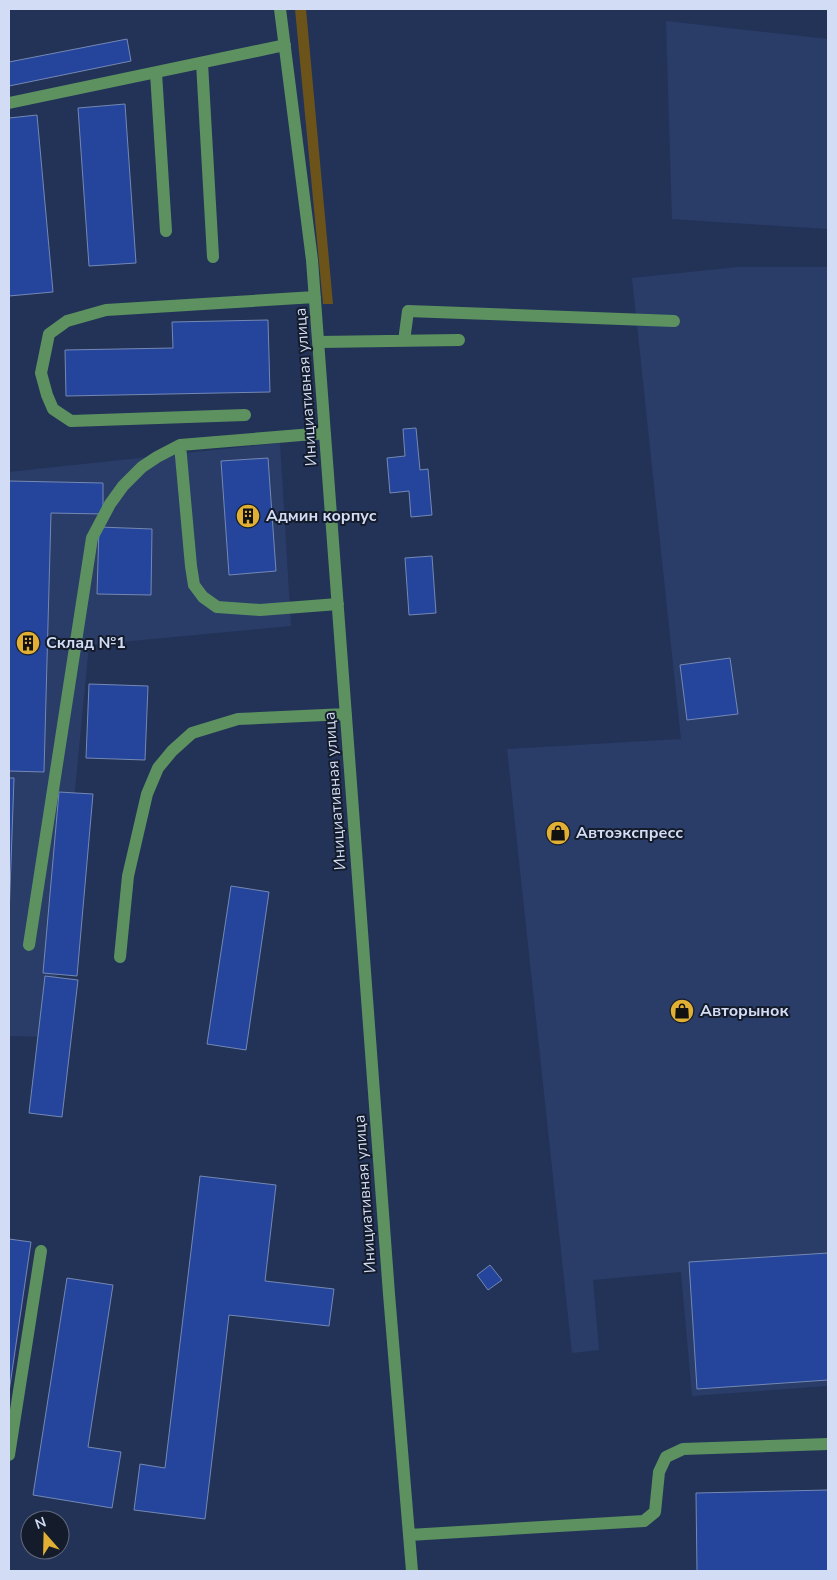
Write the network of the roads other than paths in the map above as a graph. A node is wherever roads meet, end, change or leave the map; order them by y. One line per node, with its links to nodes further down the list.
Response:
1 (280, 9): 2 (street, Инициативная улица)
2 (285, 45): 3 (street); 8 (street, Инициативная улица)
3 (202, 63): 4 (street); 7 (street)
4 (156, 72): 5 (street); 6 (street)
5 (9, 104)
6 (166, 231)
7 (214, 257)
8 (315, 297): 12 (street, Инициативная улица); 13 (street)
9 (674, 320): 11 (street)
10 (459, 340): 11 (street)
11 (404, 341): 12 (street)
12 (319, 342): 14 (street, Инициативная улица)
13 (245, 415)
14 (325, 433): 15 (street); 16 (street, Инициативная улица)
15 (180, 445): 16 (street); 18 (street)
16 (338, 604): 17 (street, Инициативная улица)
17 (346, 714): 19 (street); 23 (street, Инициативная улица)
18 (29, 945)
19 (120, 957)
20 (41, 1251): 22 (street)
21 (828, 1444): 23 (street)
22 (9, 1455)
23 (409, 1534): 24 (street, Инициативная улица)
24 (412, 1571)

